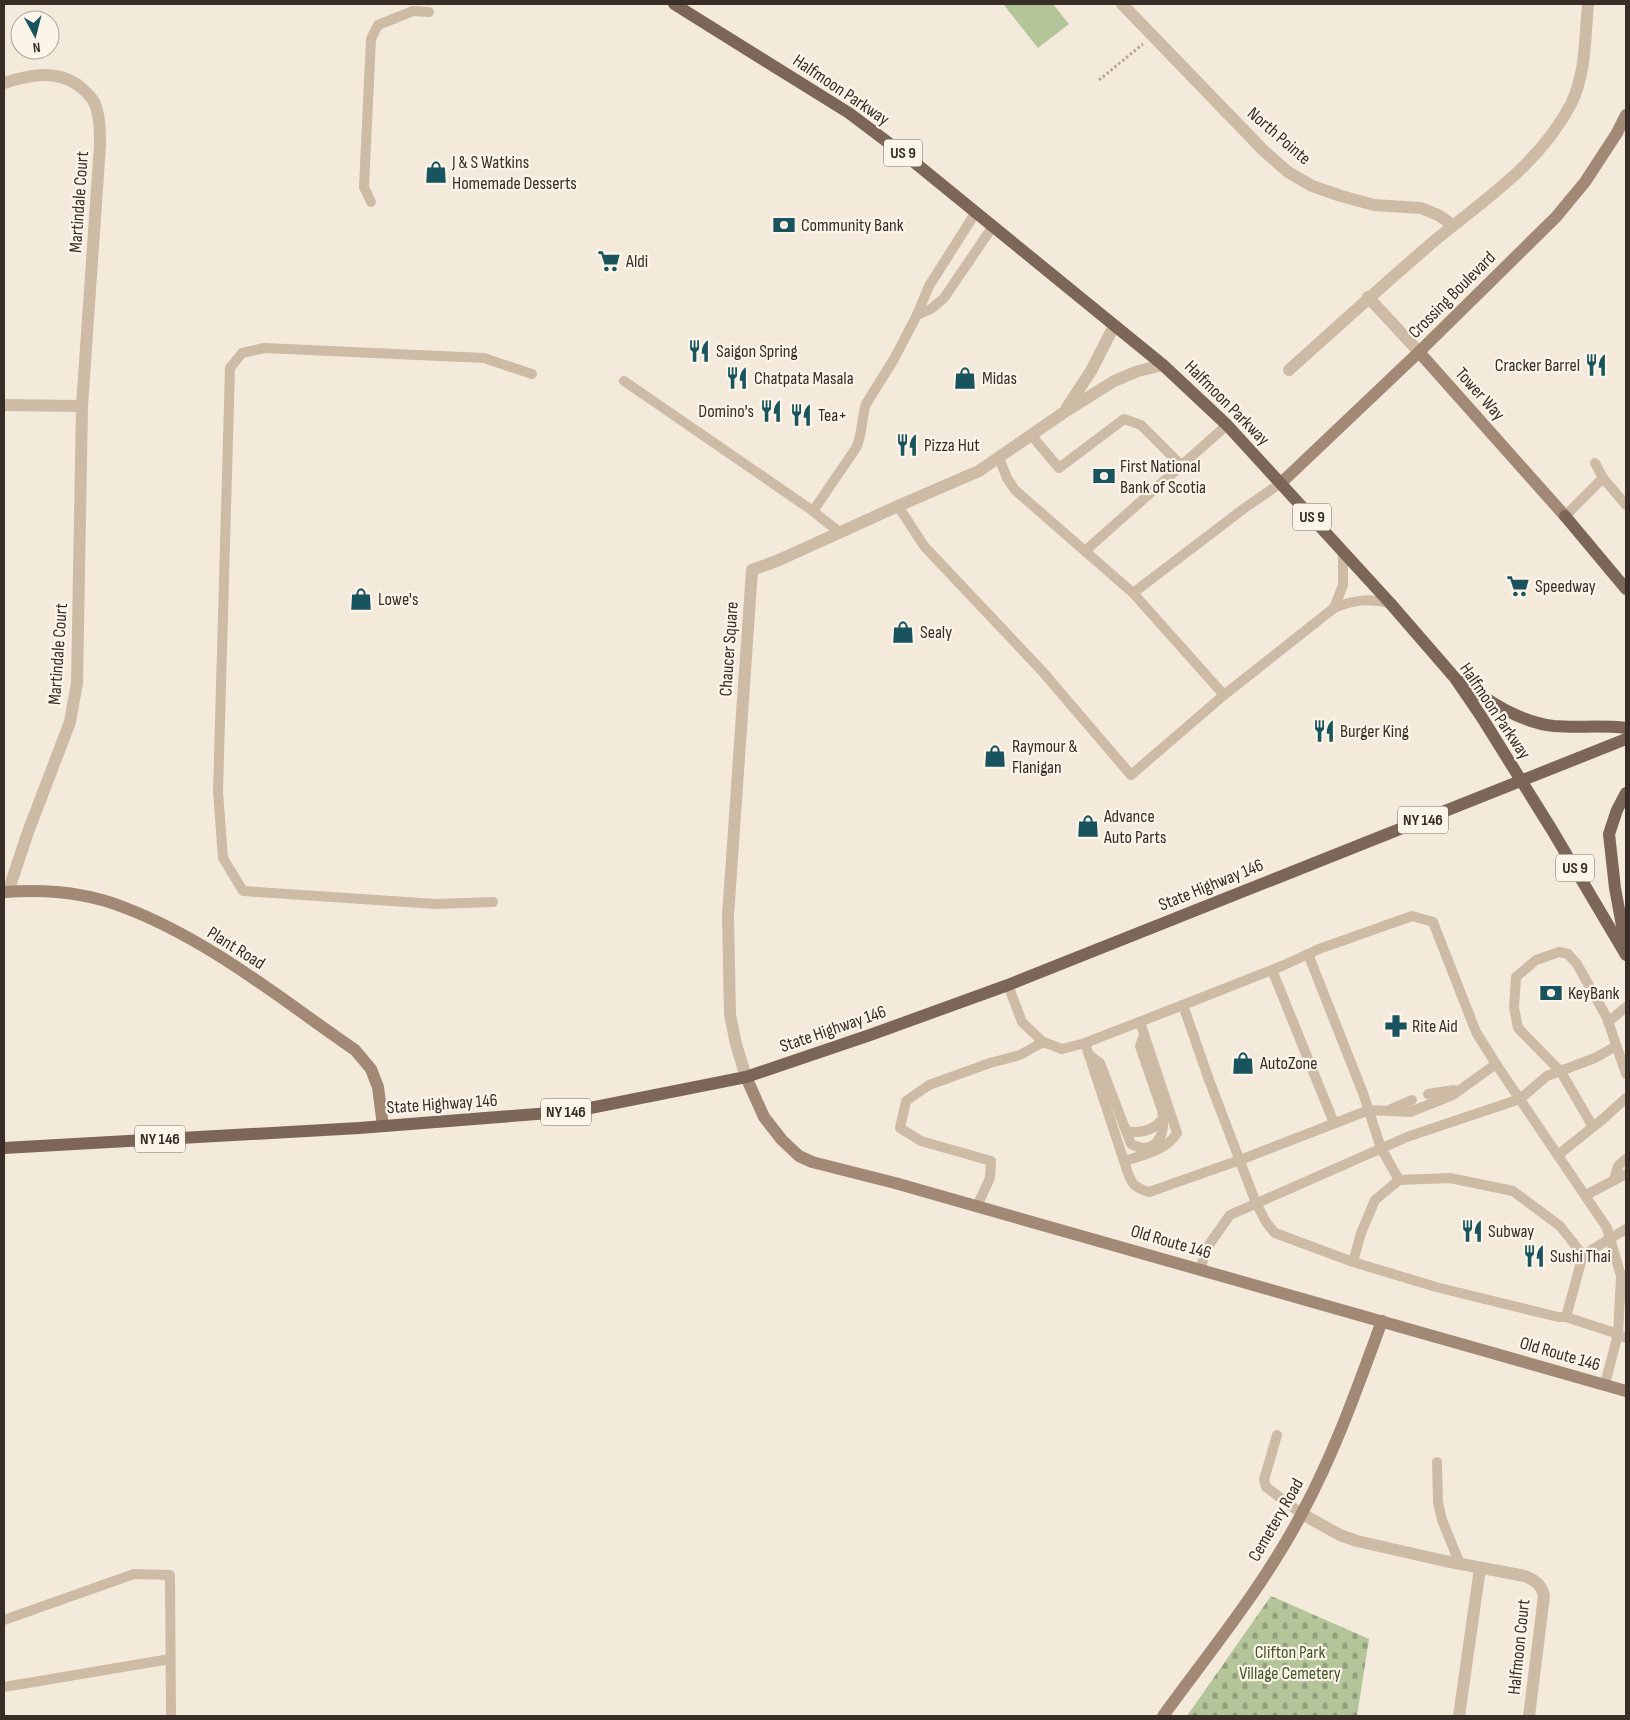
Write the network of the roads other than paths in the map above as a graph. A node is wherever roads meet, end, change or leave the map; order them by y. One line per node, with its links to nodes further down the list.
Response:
1 (674, 4): 8 (main road, Halfmoon Parkway / US 9)
2 (1122, 4): 9 (street, North Pointe)
3 (1588, 4): 9 (street)
4 (429, 12): 7 (lane)
5 (4, 83): 20 (street, Martindale Court)
6 (1626, 114): 14 (street, Crossing Boulevard)
7 (371, 202)
8 (976, 212): 10 (main road, Halfmoon Parkway / US 9); 12 (lane)
9 (1453, 225): 11 (street)
10 (993, 226): 12 (lane); 13 (main road, Halfmoon Parkway / US 9)
11 (1368, 297): 14 (street, Tower Way); 16 (street)
12 (917, 315): 31 (lane)
13 (1114, 326): 15 (main road, Halfmoon Parkway / US 9); 21 (street, Chaucer Square)
14 (1419, 352): 28 (street, Crossing Boulevard); 32 (street, Tower Way)
15 (1162, 365): 21 (street, Chaucer Square); 22 (main road, Halfmoon Parkway / US 9)
16 (1289, 370)
17 (532, 374): 48 (lane)
18 (624, 381): 31 (lane)
19 (4, 405): 20 (street)
20 (82, 406): 46 (street, Martindale Court)
21 (1063, 413): 23 (street, Chaucer Square)
22 (1227, 425): 26 (lane); 28 (main road, Halfmoon Parkway / US 9)
23 (1032, 436): 24 (street, Chaucer Square); 26 (lane)
24 (999, 458): 30 (street, Chaucer Square); 34 (lane)
25 (1595, 463): 27 (lane)
26 (1181, 465): 34 (lane)
27 (1603, 478): 29 (lane); 32 (lane)
28 (1281, 483): 35 (main road, Halfmoon Parkway / US 9); 37 (lane)
29 (1626, 505)
30 (898, 506): 33 (street, Chaucer Square); 41 (lane)
31 (814, 512): 33 (lane)
32 (1565, 516): 36 (main road)
33 (839, 532): 66 (street, Chaucer Square)
34 (1085, 551): 37 (lane)
35 (1343, 551): 38 (main road, Halfmoon Parkway / US 9); 39 (lane)
36 (1626, 588)
37 (1133, 593): 41 (lane)
38 (1390, 603): 39 (lane); 40 (main road, Halfmoon Parkway / US 9)
39 (1334, 608): 41 (lane)
40 (1455, 678): 42 (main road); 44 (main road, Halfmoon Parkway / US 9)
41 (1224, 695)
42 (1626, 728)
43 (1626, 739): 44 (main road, State Highway 146 / NY 146)
44 (1521, 782): 51 (main road, Halfmoon Parkway / US 9); 53 (main road, State Highway 146 / NY 146)
45 (1626, 793): 47 (main road)
46 (6, 892): 76 (street, Plant Road)
47 (1622, 893): 49 (main road)
48 (493, 902)
49 (1626, 947)
50 (1308, 954): 52 (lane); 63 (lane); 72 (lane)
51 (1626, 955)
52 (1272, 970): 54 (lane); 75 (lane)
53 (1008, 985): 59 (lane); 66 (main road, State Highway 146 / NY 146)
54 (1183, 1005): 56 (lane); 83 (lane)
55 (1626, 1007): 57 (lane)
56 (1140, 1022): 58 (lane); 60 (lane)
57 (1608, 1022): 61 (lane); 64 (lane)
58 (1144, 1035): 74 (lane); 84 (lane)
59 (1043, 1042): 60 (lane); 90 (lane)
60 (1085, 1042): 62 (lane)
61 (1616, 1046): 64 (lane); 65 (lane)
62 (1089, 1055): 78 (lane); 84 (lane)
63 (1496, 1064): 67 (lane); 70 (lane)
64 (1562, 1072): 70 (lane); 77 (lane)
65 (1626, 1074)
66 (746, 1077): 76 (main road, State Highway 146 / NY 146); 90 (street, Old Route 146)
67 (1461, 1089): 68 (lane); 73 (lane)
68 (1428, 1094)
69 (1626, 1098): 77 (lane)
70 (1520, 1099): 80 (lane); 81 (lane)
71 (1412, 1100): 73 (lane)
72 (1369, 1110): 73 (lane); 75 (lane); 80 (lane)
73 (1388, 1111)
74 (1163, 1118): 78 (lane); 78 (lane)
75 (1334, 1123): 83 (lane)
76 (383, 1126): 79 (main road, State Highway 146 / NY 146)
77 (1593, 1127): 81 (lane)
78 (1126, 1131)
79 (4, 1148)
80 (1381, 1148): 86 (lane); 89 (lane)
81 (1558, 1155): 88 (lane)
82 (1626, 1159): 87 (lane)
83 (1240, 1160): 84 (lane); 89 (lane)
84 (1124, 1161)
85 (1626, 1174): 87 (lane)
86 (1399, 1180): 93 (lane); 94 (lane)
87 (1614, 1180): 88 (lane)
88 (1586, 1195): 92 (lane)
89 (1256, 1203): 94 (lane); 95 (lane)
90 (978, 1206): 95 (street, Old Route 146)
91 (1626, 1229): 92 (lane)
92 (1610, 1238): 93 (lane); 98 (lane)
93 (1583, 1255): 96 (lane)
94 (1353, 1262): 96 (lane)
95 (1200, 1269): 97 (street, Old Route 146)
96 (1566, 1317): 98 (lane)
97 (1382, 1321): 99 (street, Old Route 146); 103 (street, Cemetery Road)
98 (1622, 1336): 99 (lane)
99 (1605, 1384): 100 (street, Old Route 146)
100 (1626, 1391)
101 (1277, 1435): 103 (lane)
102 (1437, 1462): 104 (lane)
103 (1302, 1514): 104 (street, Halfmoon Court); 110 (street, Cemetery Road)
104 (1460, 1564): 105 (street, Halfmoon Court)
105 (1480, 1568): 111 (street); 112 (street, Halfmoon Court)
106 (4, 1620): 107 (lane)
107 (170, 1659): 108 (lane); 109 (lane)
108 (4, 1687)
109 (171, 1716)
110 (1163, 1716)
111 (1459, 1716)
112 (1529, 1716)

